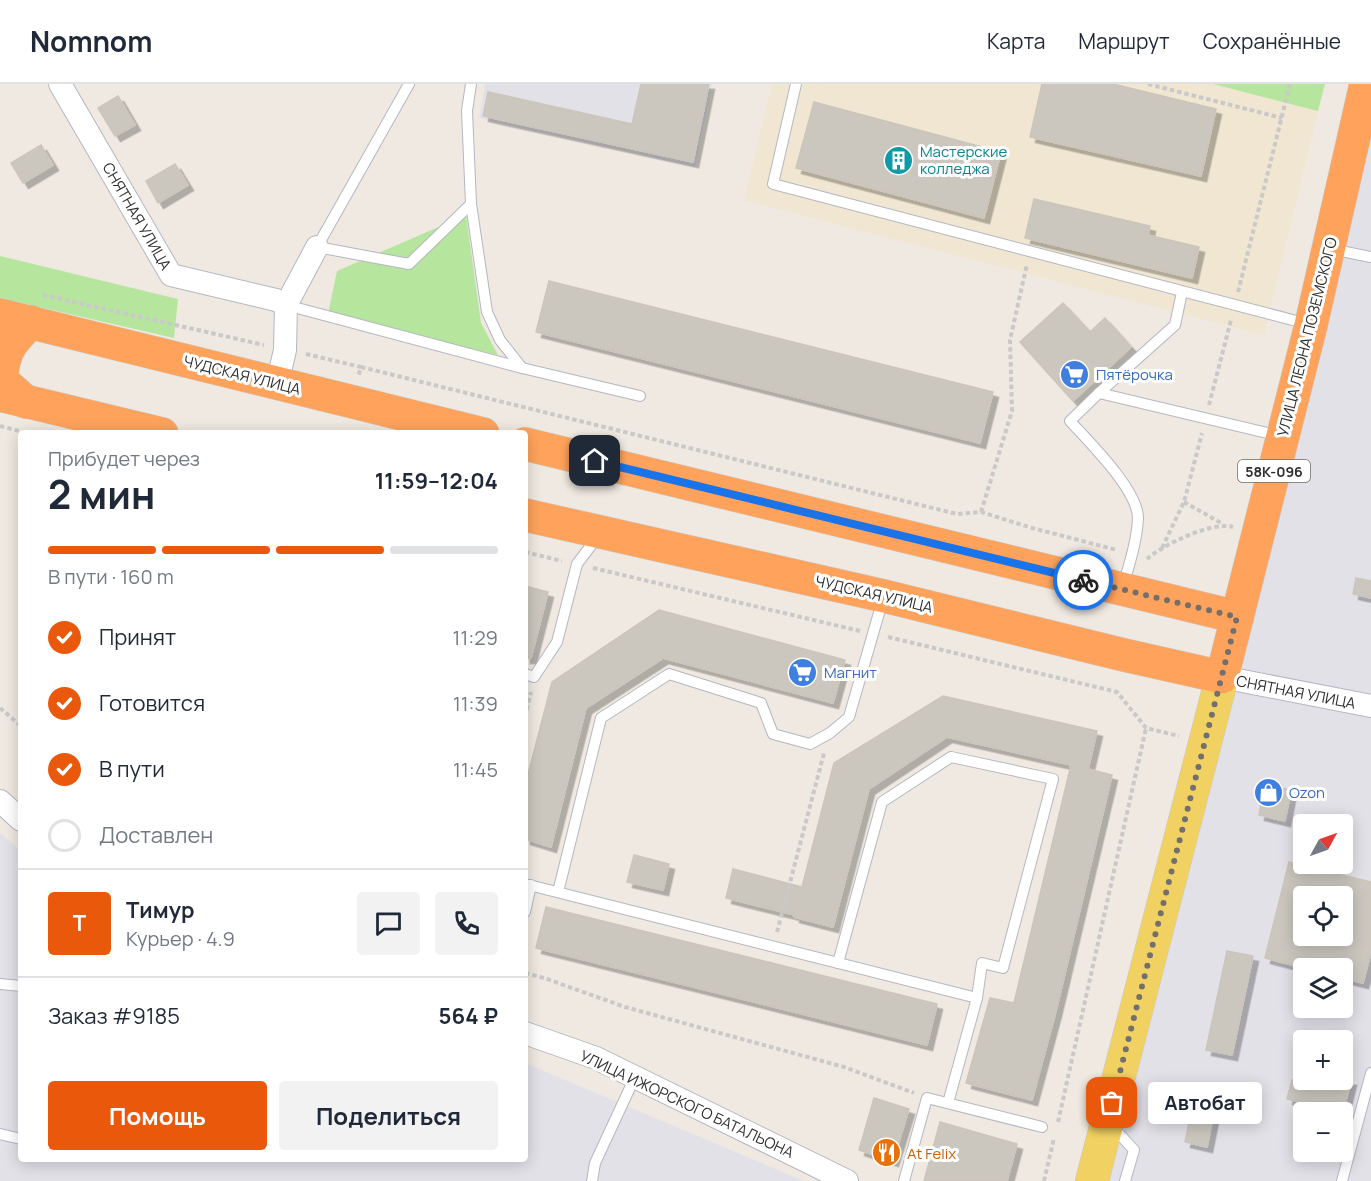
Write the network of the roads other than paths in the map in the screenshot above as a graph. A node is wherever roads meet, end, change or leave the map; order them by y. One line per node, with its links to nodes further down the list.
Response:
1 (60, 84): 11 (street, СНЯТНАЯ УЛИЦА)
2 (409, 84): 7 (lane)
3 (471, 84): 6 (lane)
4 (796, 84): 10 (lane)
5 (1366, 84): 8 (highway, УЛИЦА ЛЕОНА ПОЗЕМСКОГО / 58К-096)
6 (471, 204): 7 (lane); 14 (lane)
7 (317, 247): 11 (street)
8 (1328, 249): 9 (lane); 13 (highway, УЛИЦА ЛЕОНА ПОЗЕМСКОГО / 58К-096)
9 (1371, 257)
10 (1182, 292): 13 (lane); 16 (lane)
11 (286, 305): 14 (lane); 15 (street)
12 (15, 319): 15 (highway, ЧУДСКАЯ УЛИЦА); 18 (highway)
13 (1311, 325): 21 (highway, УЛИЦА ЛЕОНА ПОЗЕМСКОГО / 58К-096)
14 (522, 368): 17 (lane)
15 (277, 384): 20 (highway, ЧУДСКАЯ УЛИЦА)
16 (1099, 393): 21 (lane); 25 (lane)
17 (640, 396)
18 (13, 398): 19 (highway)
19 (145, 430)
20 (467, 430)
21 (1283, 437): 27 (highway, УЛИЦА ЛЕОНА ПОЗЕМСКОГО / 58К-096)
22 (528, 445): 25 (highway)
23 (528, 516): 24 (highway, ЧУДСКАЯ УЛИЦА)
24 (602, 532): 26 (highway, ЧУДСКАЯ УЛИЦА); 28 (lane)
25 (1123, 590): 27 (highway)
26 (884, 596): 29 (highway, ЧУДСКАЯ УЛИЦА); 34 (lane)
27 (1237, 617): 29 (highway, УЛИЦА ЛЕОНА ПОЗЕМСКОГО / 58К-096)
28 (530, 676)
29 (1222, 677): 30 (street, СНЯТНАЯ УЛИЦА); 43 (main road, УЛИЦА ЛЕОНА ПОЗЕМСКОГО)
30 (1371, 706)
31 (0, 801): 32 (street)
32 (18, 817)
33 (528, 885): 34 (lane)
34 (558, 892): 35 (lane)
35 (838, 963): 38 (lane); 38 (lane)
36 (0, 984): 37 (lane)
37 (18, 986)
38 (976, 998): 42 (lane)
39 (528, 1034): 41 (street, УЛИЦА ИЖОРСКОГО БАТАЛЬОНА)
40 (1371, 1073): 52 (lane)
41 (635, 1077): 47 (lane); 48 (street, УЛИЦА ИЖОРСКОГО БАТАЛЬОНА)
42 (948, 1103): 44 (lane); 49 (lane)
43 (1107, 1121): 50 (main road, УЛИЦА ЛЕОНА ПОЗЕМСКОГО); 51 (lane)
44 (1042, 1128)
45 (0, 1134): 46 (lane)
46 (18, 1138)
47 (592, 1181)
48 (847, 1181)
49 (904, 1181)
50 (1092, 1181)
51 (1125, 1181)
52 (1342, 1181)

